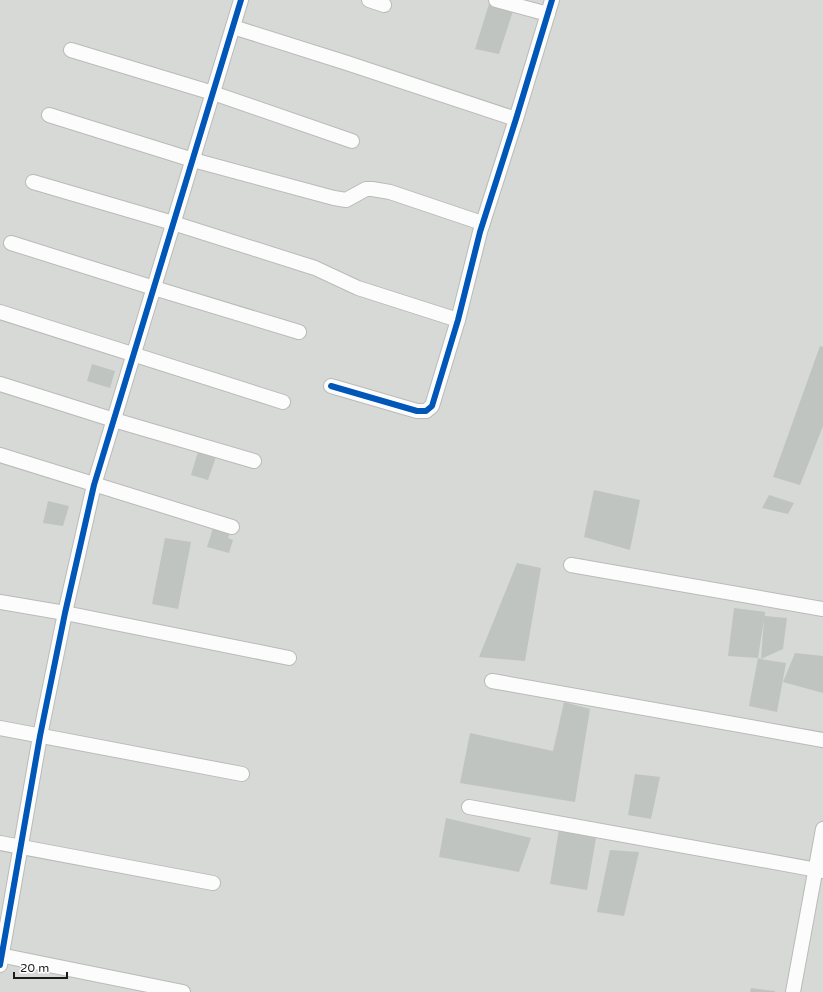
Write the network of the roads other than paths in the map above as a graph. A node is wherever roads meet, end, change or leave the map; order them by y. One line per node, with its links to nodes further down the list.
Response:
1 (241, 0): 7 (street)
2 (369, 0): 5 (street)
3 (496, 0): 6 (street)
4 (552, 0): 6 (street)
5 (384, 5)
6 (548, 14): 11 (street)
7 (233, 27): 9 (street); 11 (street)
8 (71, 50): 9 (street)
9 (213, 93): 12 (street); 13 (street)
10 (49, 115): 13 (street)
11 (516, 119): 16 (street)
12 (352, 140)
13 (192, 160): 15 (street); 16 (street)
14 (32, 182): 15 (street)
15 (173, 224): 18 (street); 20 (street)
16 (482, 224): 20 (street)
17 (11, 244): 18 (street)
18 (154, 288): 21 (street); 22 (street)
19 (0, 312): 22 (street)
20 (458, 320): 24 (street)
21 (299, 332)
22 (134, 355): 25 (street); 26 (street)
23 (0, 384): 26 (street)
24 (331, 386)
25 (283, 402)
26 (114, 420): 28 (street); 29 (street)
27 (0, 455): 29 (street)
28 (254, 461)
29 (94, 485): 30 (street); 34 (street)
30 (232, 527)
31 (571, 565): 33 (street)
32 (0, 602): 34 (street)
33 (823, 609)
34 (65, 613): 35 (street); 38 (street)
35 (290, 658)
36 (492, 681): 39 (street)
37 (0, 728): 38 (street)
38 (40, 736): 40 (street); 44 (street)
39 (823, 740)
40 (242, 774)
41 (469, 807): 45 (street)
42 (823, 828): 45 (street)
43 (0, 842): 44 (street)
44 (20, 846): 46 (street); 47 (street)
45 (819, 870): 49 (street)
46 (213, 882)
47 (1, 959): 48 (street)
48 (183, 992)
49 (793, 992)

